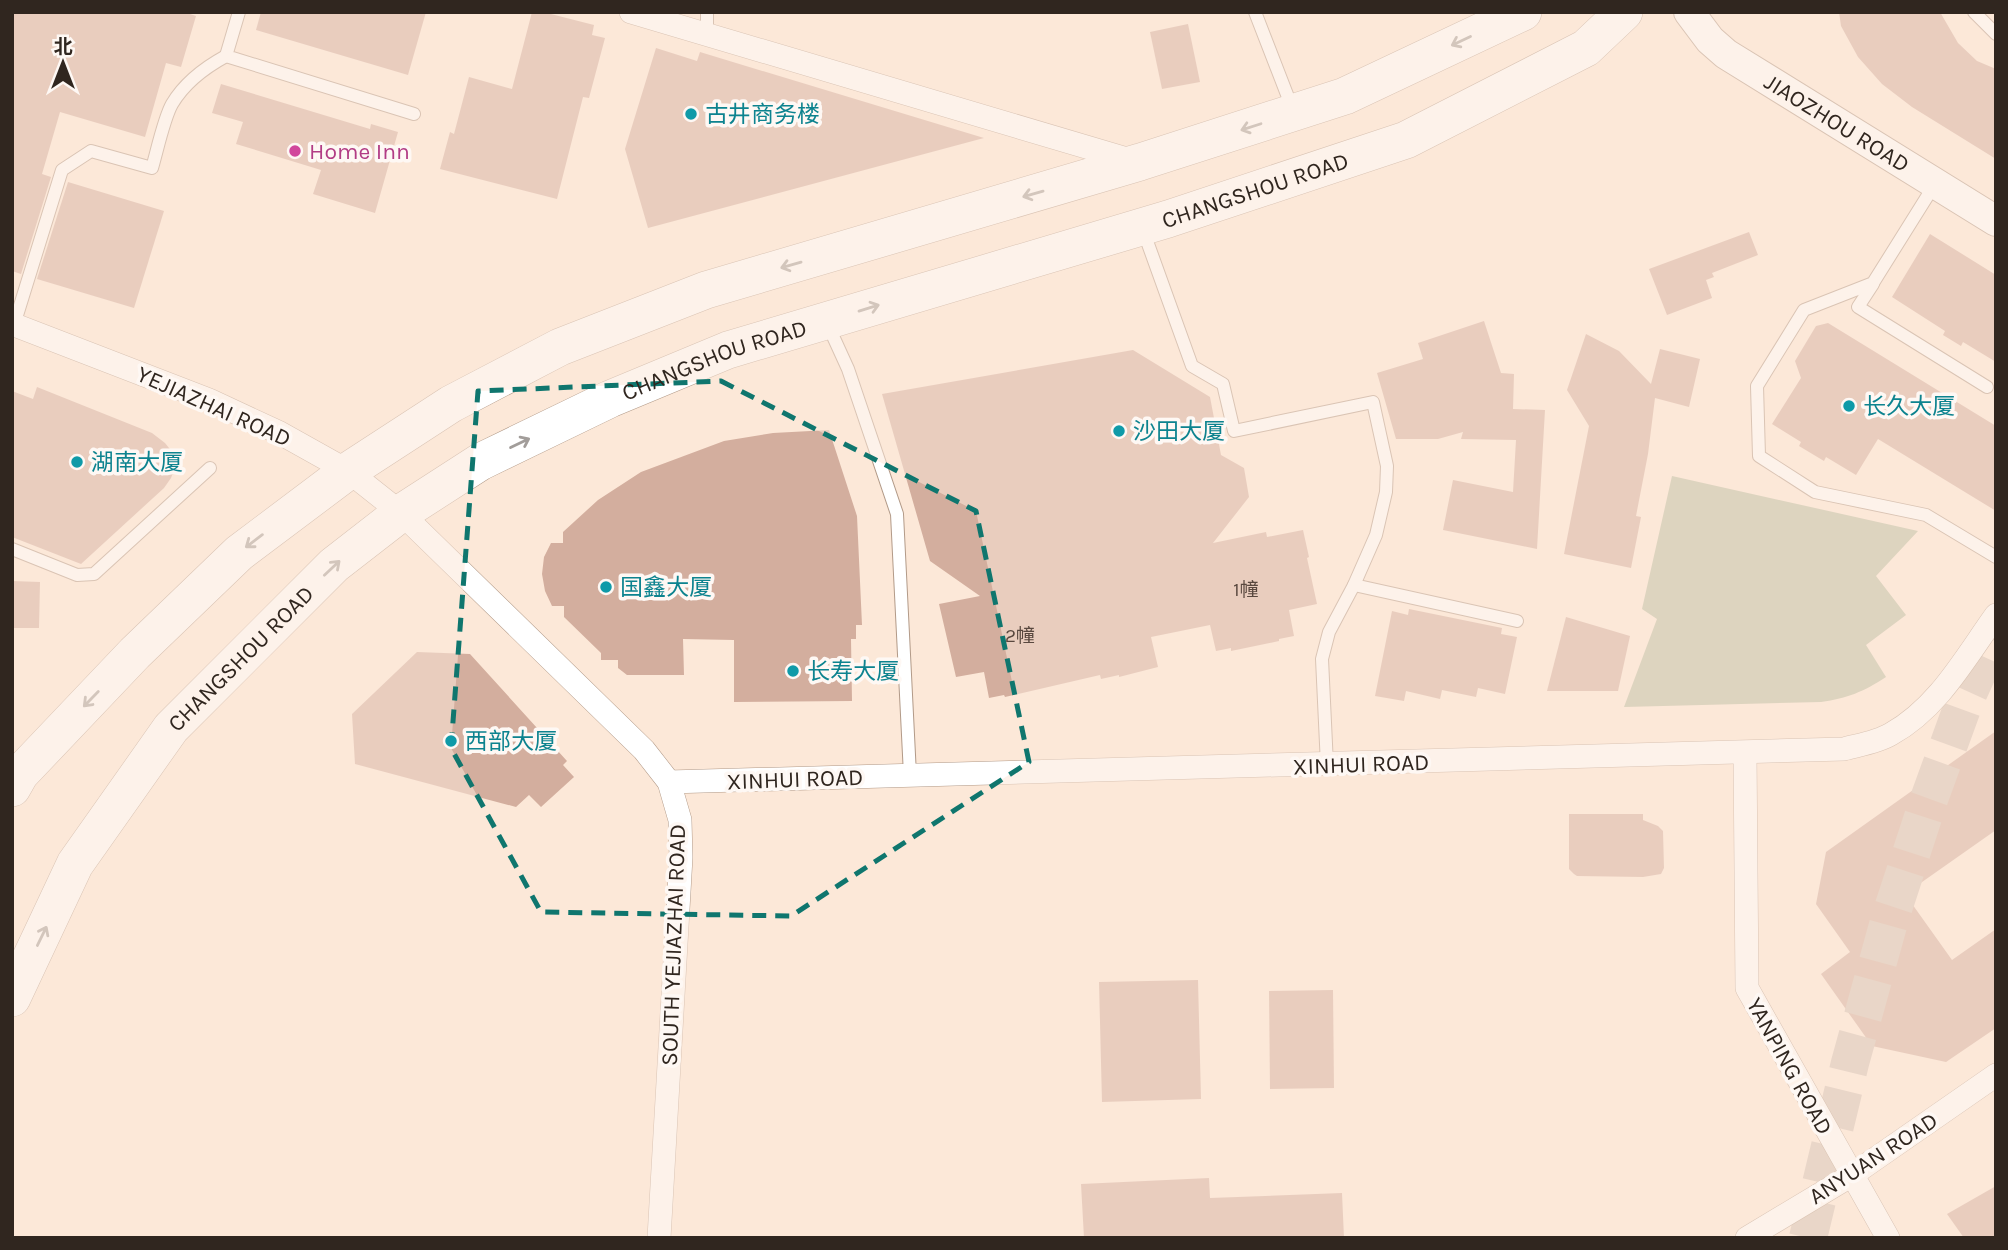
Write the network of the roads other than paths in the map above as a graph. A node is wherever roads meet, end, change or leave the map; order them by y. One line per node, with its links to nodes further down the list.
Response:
1 (239, 12): 10 (lane)
2 (631, 12): 8 (street)
3 (1255, 12): 11 (lane)
4 (1523, 12): 11 (main road, one-way to 11)
5 (1624, 12): 16 (main road, CHANGSHOU ROAD)
6 (1689, 12): 14 (street, JIAOZHOU ROAD)
7 (1974, 12): 9 (lane)
8 (707, 23): 13 (street)
9 (1996, 34)
10 (226, 56): 12 (lane); 19 (lane)
11 (1294, 113): 13 (main road, one-way to 13)
12 (414, 114)
13 (1140, 162): 22 (main road, one-way to 22)
14 (1935, 183): 15 (street, JIAOZHOU ROAD); 17 (lane)
15 (1996, 221)
16 (1142, 227): 18 (main road, CHANGSHOU ROAD, one-way to 16); 26 (lane)
17 (1873, 283): 20 (lane); 25 (lane)
18 (826, 321): 23 (main road, CHANGSHOU ROAD, one-way to 18); 31 (lane)
19 (13, 324): 22 (street, YEJIAZHAI ROAD)
20 (1987, 387)
21 (210, 468): 24 (lane)
22 (348, 471): 23 (street, YEJIAZHAI ROAD); 33 (main road, one-way to 33)
23 (401, 513): 32 (street, SOUTH YEJIAZHAI ROAD); 34 (main road, CHANGSHOU ROAD, one-way to 23)
24 (12, 549)
25 (1996, 557)
26 (1354, 585): 28 (lane); 30 (lane)
27 (1996, 615): 29 (street, XINHUI ROAD)
28 (1517, 621)
29 (1745, 753): 30 (street, XINHUI ROAD); 36 (street, YANPING ROAD)
30 (1327, 765): 31 (street, XINHUI ROAD)
31 (910, 775): 32 (street, XINHUI ROAD)
32 (669, 782): 37 (street, SOUTH YEJIAZHAI ROAD)
33 (12, 788)
34 (12, 998)
35 (1996, 1075): 36 (street, ANYUAN ROAD)
36 (1852, 1175): 38 (street, ANYUAN ROAD); 39 (street, YANPING ROAD)
37 (659, 1238)
38 (1747, 1238)
39 (1888, 1238)

